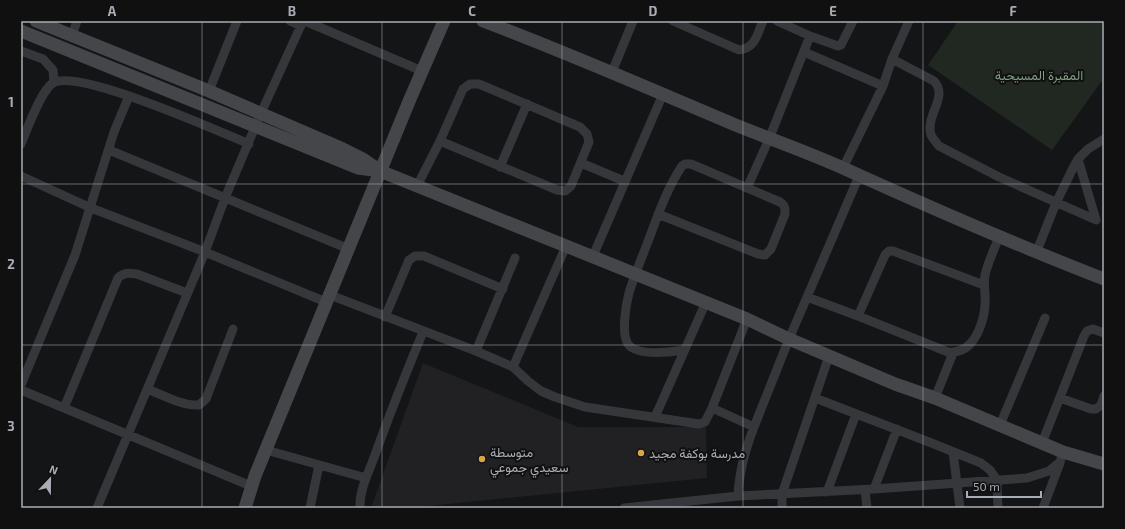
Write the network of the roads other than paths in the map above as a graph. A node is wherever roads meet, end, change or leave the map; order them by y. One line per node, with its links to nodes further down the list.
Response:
1 (36, 21): 15 (main road)
2 (77, 21): 15 (street)
3 (237, 21): 24 (street)
4 (290, 21): 13 (street)
5 (444, 21): 20 (main road)
6 (483, 21): 21 (main road)
7 (633, 21): 21 (street)
8 (673, 21): 9 (street)
9 (763, 21)
10 (777, 21): 16 (street)
11 (853, 21): 16 (street)
12 (909, 21): 19 (street)
13 (303, 22): 20 (street); 28 (street)
14 (21, 32): 29 (main road)
15 (72, 35): 24 (main road)
16 (810, 36): 18 (street)
17 (21, 51): 22 (street)
18 (804, 52): 23 (street); 30 (street)
19 (892, 59): 23 (street); 47 (street)
20 (422, 71): 40 (main road)
21 (612, 72): 25 (main road)
22 (54, 82): 26 (street); 33 (street)
23 (883, 86): 39 (street)
24 (210, 91): 28 (main road)
25 (663, 94): 30 (main road); 43 (street)
26 (129, 96): 34 (street); 35 (street)
27 (527, 104): 32 (street); 37 (street); 38 (street)
28 (261, 113): 29 (street); 40 (main road)
29 (256, 128): 34 (street); 40 (main road)
30 (769, 139): 39 (main road); 45 (street)
31 (1104, 139): 36 (street)
32 (440, 141): 38 (street); 44 (street)
33 (21, 144)
34 (249, 144): 46 (street)
35 (109, 150): 46 (street); 48 (street)
36 (1078, 159): 47 (street); 50 (street)
37 (581, 163): 38 (street); 43 (street)
38 (500, 167)
39 (843, 168): 42 (main road)
40 (380, 172): 44 (main road); 53 (main road)
41 (21, 176): 48 (street)
42 (859, 176): 51 (main road); 63 (street)
43 (624, 181): 56 (street)
44 (417, 186): 52 (main road)
45 (747, 188): 49 (street); 49 (street)
46 (225, 198): 53 (street); 54 (street)
47 (1056, 203): 50 (street); 55 (street)
48 (91, 208): 54 (street); 79 (street)
49 (658, 214): 58 (street)
50 (1100, 221)
51 (999, 237): 55 (main road); 60 (street)
52 (566, 246): 56 (main road); 78 (street)
53 (349, 248): 64 (main road)
54 (204, 252): 62 (street); 64 (street)
55 (1036, 253): 59 (main road)
56 (593, 256): 58 (main road)
57 (515, 258): 61 (street)
58 (635, 274): 65 (main road); 74 (street)
59 (1104, 279)
60 (984, 285): 66 (street); 76 (street)
61 (503, 289): 67 (street); 75 (street)
62 (187, 292): 80 (street); 86 (street)
63 (807, 297): 66 (street); 73 (street)
64 (328, 298): 67 (street); 95 (main road)
65 (706, 302): 69 (main road); 74 (street)
66 (858, 316): 76 (street)
67 (385, 317): 71 (street)
68 (1045, 318): 90 (street)
69 (747, 320): 73 (main road); 87 (street)
70 (233, 329): 80 (street)
71 (423, 332): 75 (street); 100 (street)
72 (1104, 333): 85 (street)
73 (789, 339): 77 (main road); 91 (street)
74 (684, 350): 89 (street)
75 (476, 351): 78 (street)
76 (953, 353): 84 (street)
77 (829, 356): 83 (street); 84 (main road)
78 (513, 367): 89 (street)
79 (21, 385)
80 (147, 389): 93 (street)
81 (21, 390): 86 (street)
82 (1104, 396): 85 (street)
83 (815, 398): 88 (street); 106 (street)
84 (935, 398): 90 (main road)
85 (1060, 398): 94 (street)
86 (64, 408): 93 (street)
87 (712, 408): 89 (street); 91 (street)
88 (856, 414): 92 (street); 105 (street)
89 (655, 417)
90 (1000, 425): 94 (main road)
91 (754, 427): 107 (street)
92 (897, 429): 96 (street); 104 (street)
93 (127, 434): 103 (street); 109 (street)
94 (1042, 443): 97 (main road)
95 (266, 450): 99 (street); 103 (main road)
96 (953, 452): 101 (street); 102 (street)
97 (1062, 457): 98 (main road); 101 (street); 118 (street)
98 (1104, 464)
99 (320, 465): 100 (street); 111 (street)
100 (366, 478): 112 (street)
101 (997, 480): 102 (street); 117 (street)
102 (958, 482): 104 (street); 116 (street)
103 (251, 486): 110 (main road)
104 (869, 489): 105 (street); 115 (street)
105 (827, 492): 106 (street)
106 (782, 494): 107 (street); 114 (street)
107 (738, 496): 108 (street)
108 (716, 504): 113 (street)
109 (97, 508)
110 (245, 508)
111 (310, 508)
112 (360, 508)
113 (624, 508)
114 (782, 508)
115 (867, 508)
116 (960, 508)
117 (998, 508)
118 (1043, 508)

